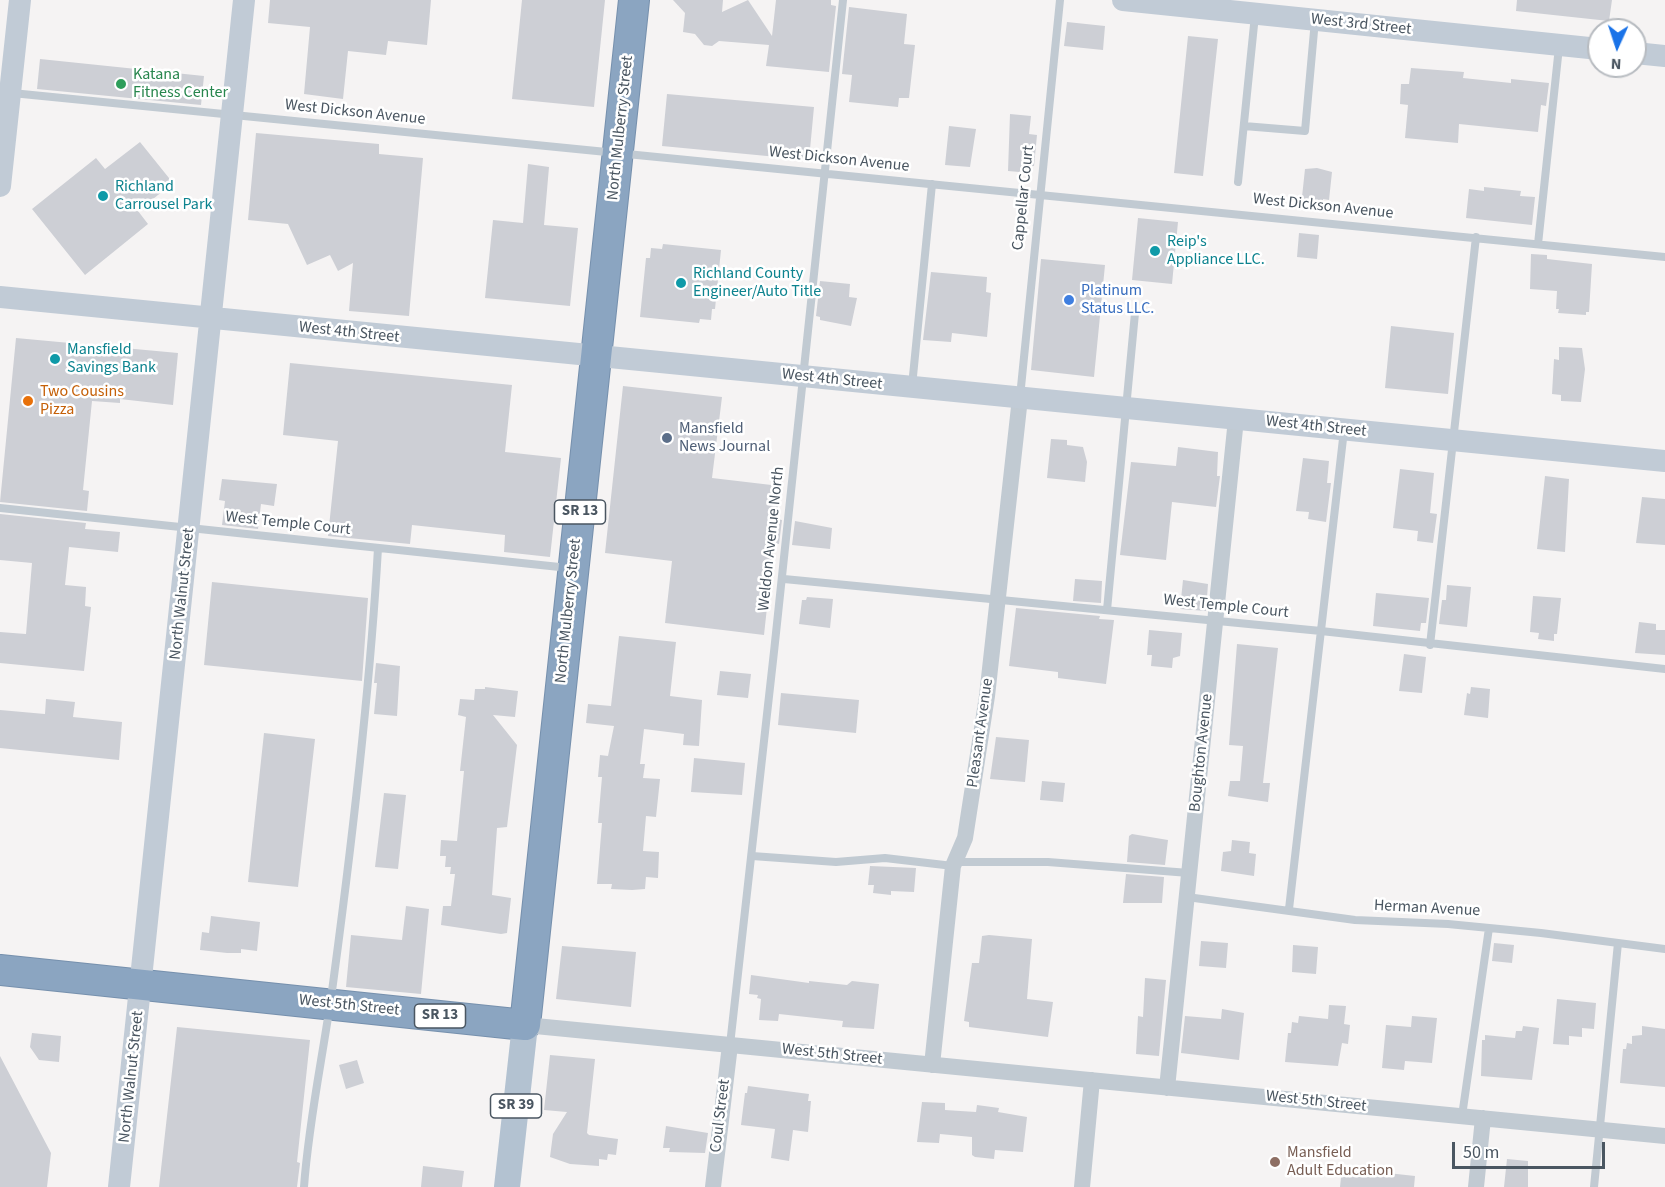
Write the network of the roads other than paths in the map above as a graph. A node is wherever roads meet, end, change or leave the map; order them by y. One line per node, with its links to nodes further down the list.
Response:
1 (20, 0): 13 (main road)
2 (244, 0): 14 (main road, North Walnut Street)
3 (634, 0): 17 (highway, North Mulberry Street / SR 13)
4 (843, 0): 18 (lane, Weldon Avenue North)
5 (1060, 0): 22 (lane, Cappellar Court)
6 (1123, 0): 7 (main road, West 3rd Street)
7 (1247, 9): 8 (main road, West 3rd Street); 15 (lane)
8 (1315, 20): 9 (main road, West 3rd Street); 15 (lane)
9 (1559, 45): 10 (main road, West 3rd Street); 24 (lane)
10 (1587, 48)
11 (1647, 54): 12 (main road)
12 (1665, 56)
13 (5, 92): 14 (lane, West Dickson Avenue); 16 (main road)
14 (232, 116): 17 (lane, West Dickson Avenue); 28 (main road, North Walnut Street)
15 (1244, 126): 19 (lane)
16 (3, 129): 21 (main road)
17 (618, 154): 18 (lane, West Dickson Avenue); 29 (highway, North Mulberry Street / SR 13)
18 (823, 173): 20 (lane, West Dickson Avenue); 30 (lane, Weldon Avenue North)
19 (1239, 182)
20 (933, 184): 22 (lane, West Dickson Avenue); 31 (lane)
21 (0, 186)
22 (1040, 195): 23 (lane, West Dickson Avenue); 32 (lane, Cappellar Court)
23 (1476, 237): 24 (lane, West Dickson Avenue); 36 (lane)
24 (1538, 244): 25 (lane, West Dickson Avenue)
25 (1665, 257)
26 (0, 297): 28 (main road, West 4th Street)
27 (1135, 313): 33 (lane)
28 (211, 319): 29 (main road, West 4th Street); 39 (main road, North Walnut Street)
29 (597, 357): 30 (main road, West 4th Street); 41 (highway, North Mulberry Street / SR 13)
30 (803, 377): 31 (main road, West 4th Street); 42 (lane, Weldon Avenue North)
31 (912, 387): 32 (main road, West 4th Street)
32 (1020, 398): 33 (main road, West 4th Street); 43 (street, Pleasant Avenue)
33 (1126, 408): 34 (main road, West 4th Street); 44 (lane)
34 (1236, 419): 35 (main road, West 4th Street); 45 (street, Boughton Avenue)
35 (1344, 430): 36 (main road, West 4th Street); 46 (lane)
36 (1453, 441): 37 (main road, West 4th Street); 47 (lane)
37 (1665, 461)
38 (0, 508): 39 (lane, West Temple Court)
39 (189, 529): 40 (lane, West Temple Court); 58 (main road, North Walnut Street)
40 (378, 548): 41 (lane, West Temple Court); 59 (lane)
41 (574, 568): 60 (highway, North Mulberry Street / SR 13)
42 (784, 579): 43 (lane, West Temple Court); 49 (lane, Weldon Avenue North)
43 (999, 599): 44 (lane, West Temple Court); 50 (street, Pleasant Avenue)
44 (1107, 610): 45 (lane, West Temple Court)
45 (1216, 622): 46 (lane, West Temple Court); 51 (street, Boughton Avenue)
46 (1321, 631): 47 (lane, West Temple Court); 53 (lane)
47 (1430, 645): 48 (lane, West Temple Court)
48 (1665, 669)
49 (752, 856): 50 (lane); 61 (lane, Weldon Avenue North)
50 (954, 864): 51 (lane); 62 (street, Pleasant Avenue)
51 (1189, 873): 52 (street, Boughton Avenue)
52 (1187, 897): 53 (lane, Herman Avenue); 64 (street, Boughton Avenue)
53 (1289, 909): 54 (lane, Herman Avenue)
54 (1489, 928): 55 (lane, Herman Avenue); 65 (lane)
55 (1618, 943): 56 (lane, Herman Avenue); 67 (lane)
56 (1665, 949)
57 (0, 970): 58 (highway, West 5th Street / SR 13)
58 (142, 985): 59 (highway, West 5th Street / SR 13); 69 (main road, North Walnut Street)
59 (329, 1004): 60 (highway, West 5th Street / SR 13); 70 (lane)
60 (525, 1025): 61 (street, West 5th Street); 71 (main road, North Mulberry Street / SR 39)
61 (730, 1045): 62 (street, West 5th Street); 72 (street, Coul Street)
62 (932, 1065): 63 (street, West 5th Street)
63 (1092, 1080): 64 (street, West 5th Street); 73 (street)
64 (1167, 1088): 65 (street, West 5th Street)
65 (1462, 1116): 66 (street, West 5th Street)
66 (1483, 1118): 67 (street, West 5th Street); 74 (street)
67 (1600, 1130): 68 (street, West 5th Street); 75 (lane)
68 (1665, 1136)
69 (119, 1187)
70 (304, 1187)
71 (507, 1187)
72 (712, 1187)
73 (1082, 1187)
74 (1476, 1187)
75 (1594, 1187)

